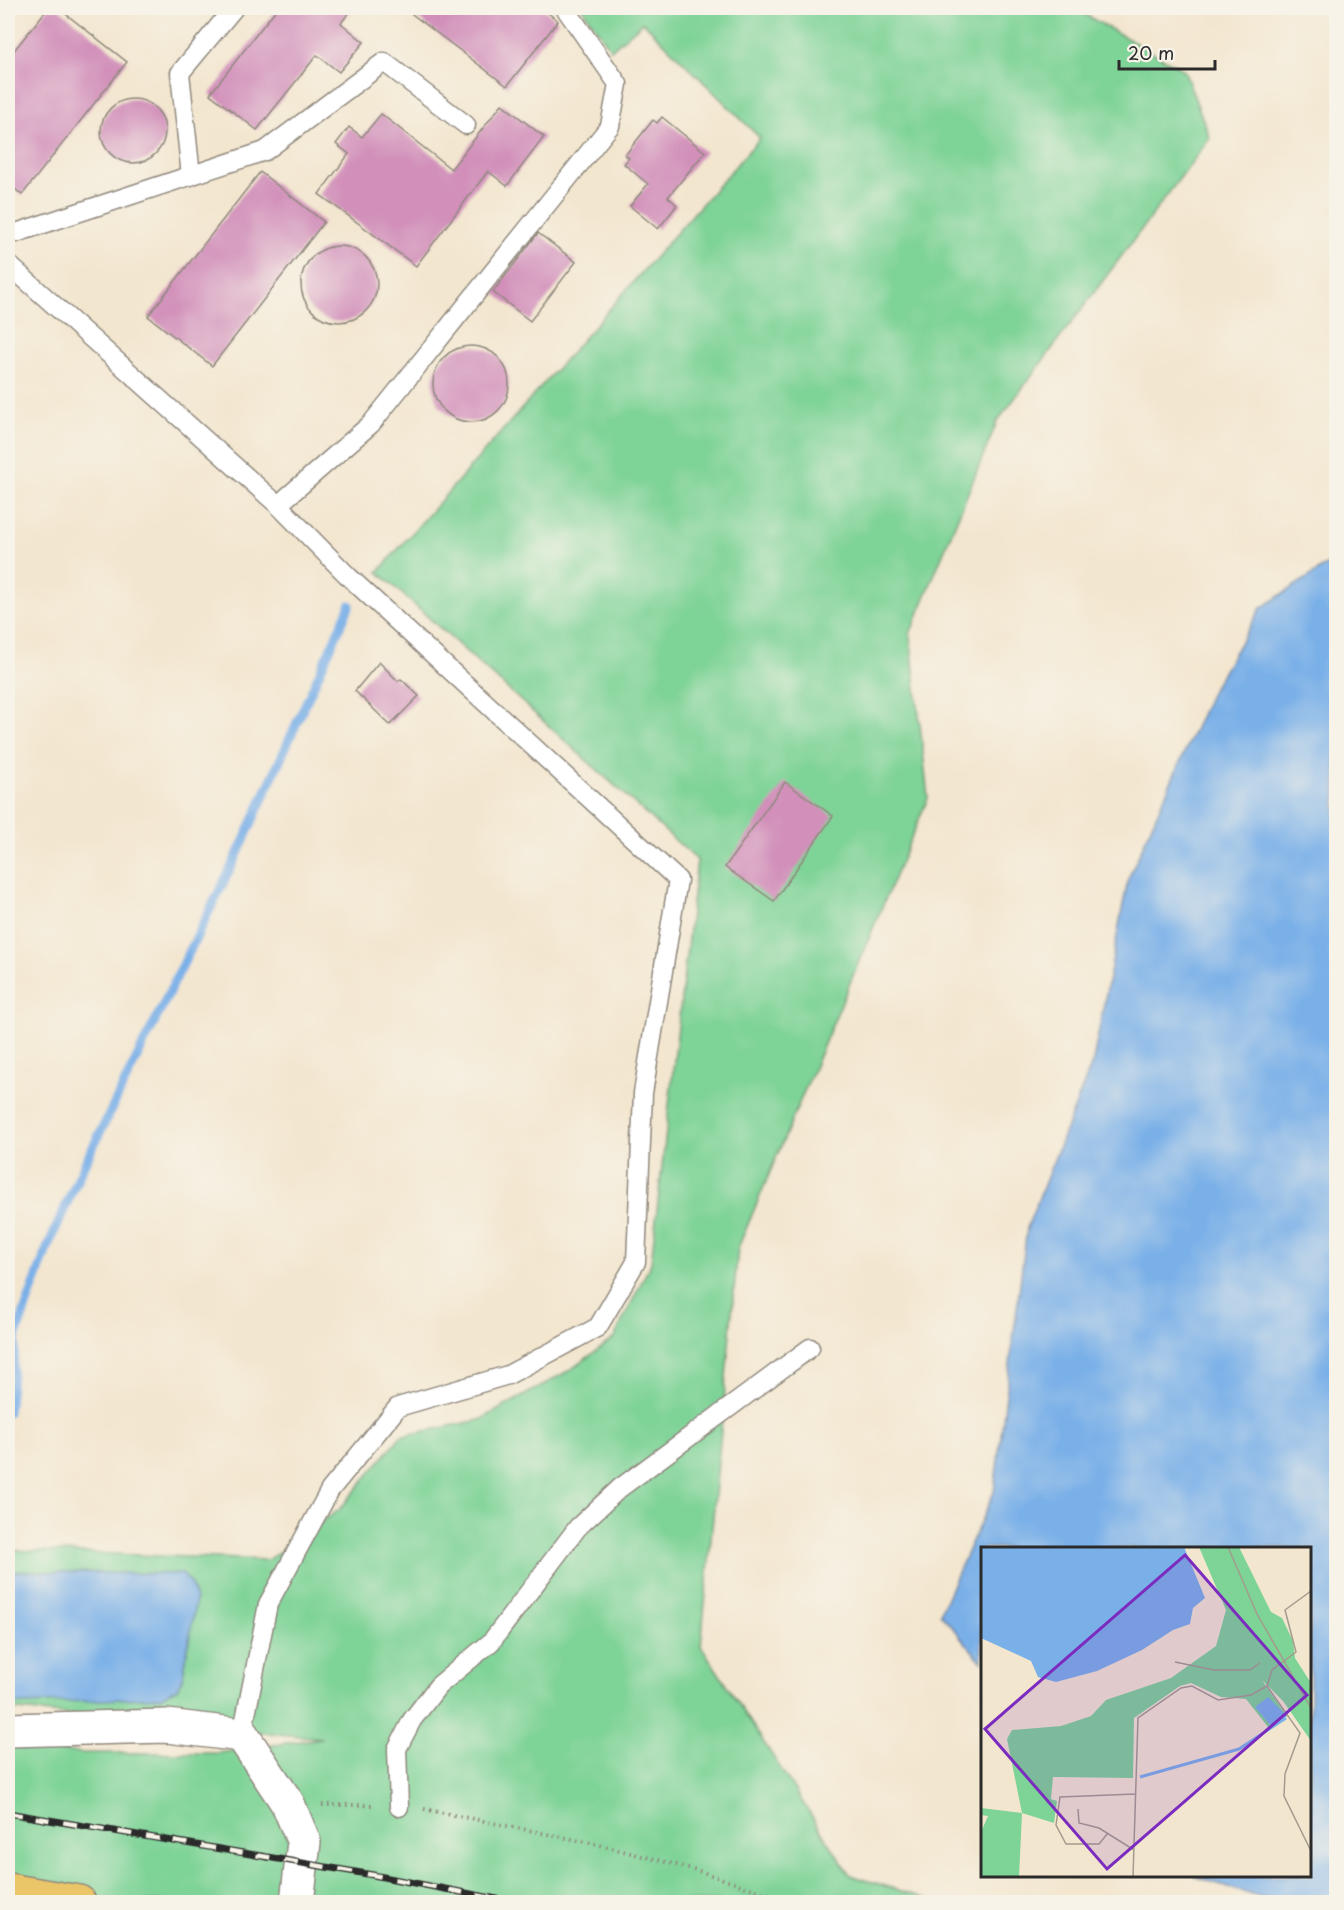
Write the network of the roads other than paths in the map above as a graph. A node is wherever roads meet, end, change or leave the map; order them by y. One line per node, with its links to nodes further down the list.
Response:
1 (234, 8): 4 (lane)
2 (565, 8): 7 (lane)
3 (466, 125): 4 (lane)
4 (191, 176): 5 (lane)
5 (8, 233)
6 (8, 264): 7 (lane)
7 (278, 505): 10 (lane)
8 (810, 1348): 11 (lane)
9 (8, 1730): 10 (street)
10 (242, 1736): 14 (street)
11 (399, 1807)
12 (8, 1890): 13 (main road)
13 (79, 1902)
14 (297, 1902)

